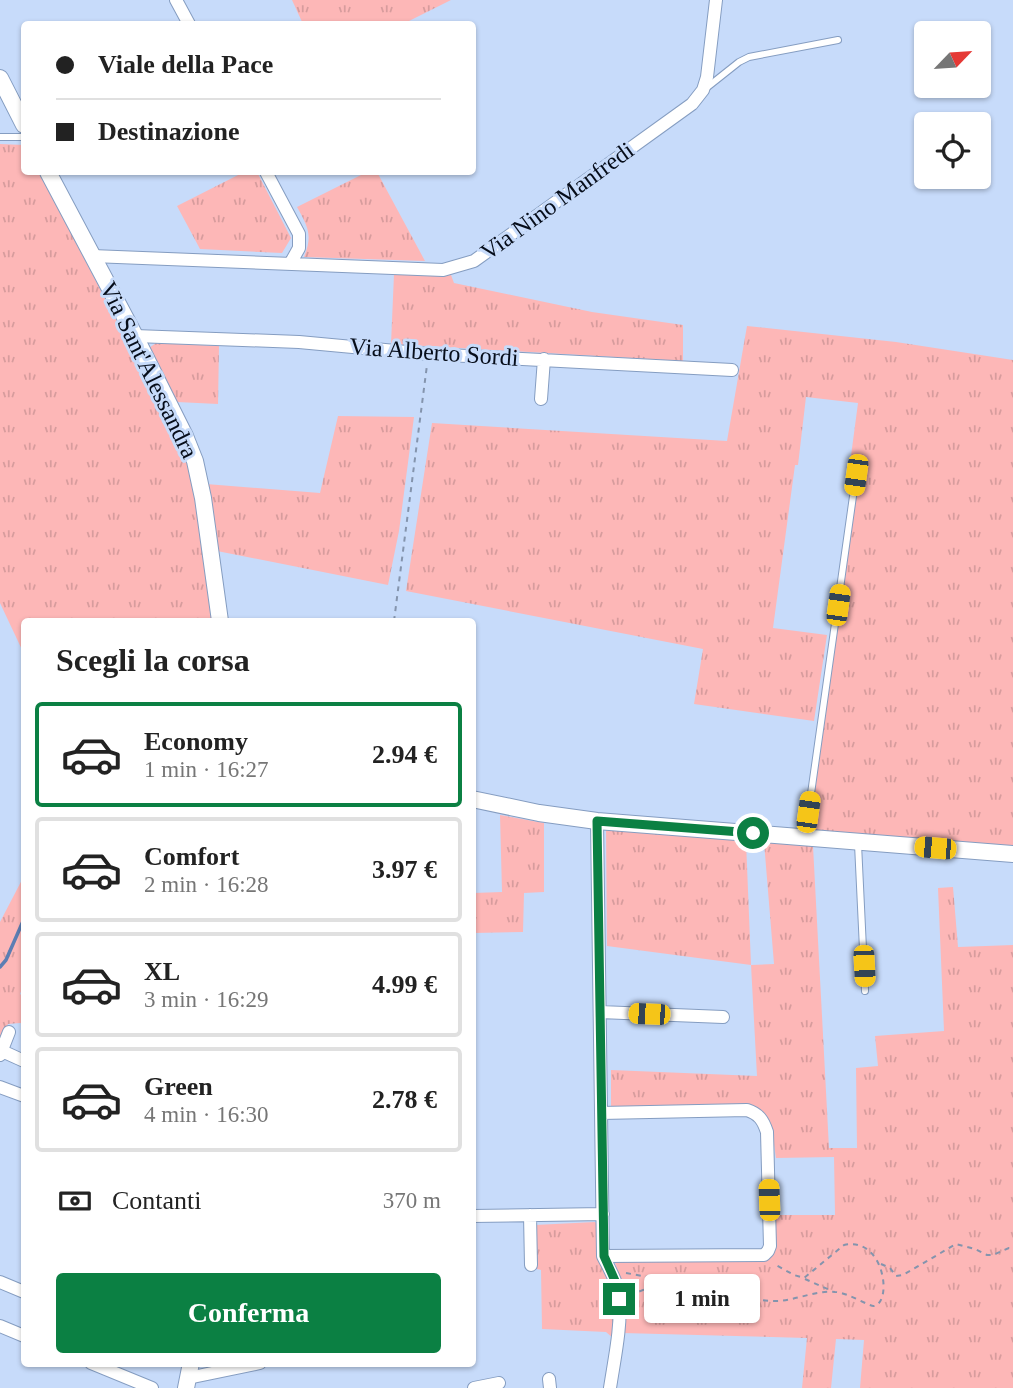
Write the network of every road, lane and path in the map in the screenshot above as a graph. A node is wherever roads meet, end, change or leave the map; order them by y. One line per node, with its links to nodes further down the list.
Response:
1 (176, 0): 3 (street)
2 (716, 0): 6 (street)
3 (187, 21)
4 (838, 40): 6 (lane)
5 (0, 78): 7 (street)
6 (704, 90): 13 (street, Via Nino Manfredi)
7 (21, 119)
8 (0, 137): 9 (lane)
9 (21, 137)
10 (50, 175): 12 (street, Via Sant'Alessandra)
11 (268, 175): 13 (street)
12 (92, 256): 13 (street, Via Nino Manfredi); 14 (street, Via Sant'Alessandra)
13 (290, 264)
14 (135, 336): 15 (street, Via Alberto Sordi); 20 (street, Via Sant'Alessandra)
15 (428, 354): 16 (street, Via Alberto Sordi); 21 (path)
16 (544, 359): 17 (street, Via Alberto Sordi); 18 (street)
17 (732, 370)
18 (541, 399)
19 (856, 475): 24 (lane)
20 (220, 618)
21 (394, 618)
22 (476, 800): 23 (street)
23 (597, 821): 24 (street); 28 (street)
24 (805, 838): 25 (street)
25 (858, 842): 26 (street); 27 (lane)
26 (1013, 854)
27 (865, 991)
28 (600, 1013): 29 (street); 35 (street)
29 (723, 1017)
30 (9, 1032): 31 (street)
31 (1, 1053): 32 (street)
32 (21, 1060)
33 (0, 1087): 34 (street)
34 (21, 1095)
35 (601, 1113): 36 (street); 40 (street)
36 (603, 1214): 37 (street); 41 (street)
37 (530, 1215): 38 (street); 43 (street)
38 (476, 1216)
39 (1013, 1249): 42 (path)
40 (767, 1250): 41 (street); 45 (path)
41 (604, 1256): 44 (street)
42 (878, 1263): 45 (path); 49 (path)
43 (531, 1265)
44 (611, 1271): 46 (path); 50 (street)
45 (804, 1278): 49 (path)
46 (668, 1280): 49 (path); 50 (path)
47 (0, 1282): 48 (street)
48 (21, 1291)
49 (833, 1291)
50 (619, 1299): 59 (street)
51 (0, 1326): 52 (street)
52 (21, 1335)
53 (101, 1367): 57 (street)
54 (238, 1367): 55 (street)
55 (188, 1376)
56 (499, 1383): 58 (street)
57 (152, 1388)
58 (474, 1388)
59 (610, 1388)

